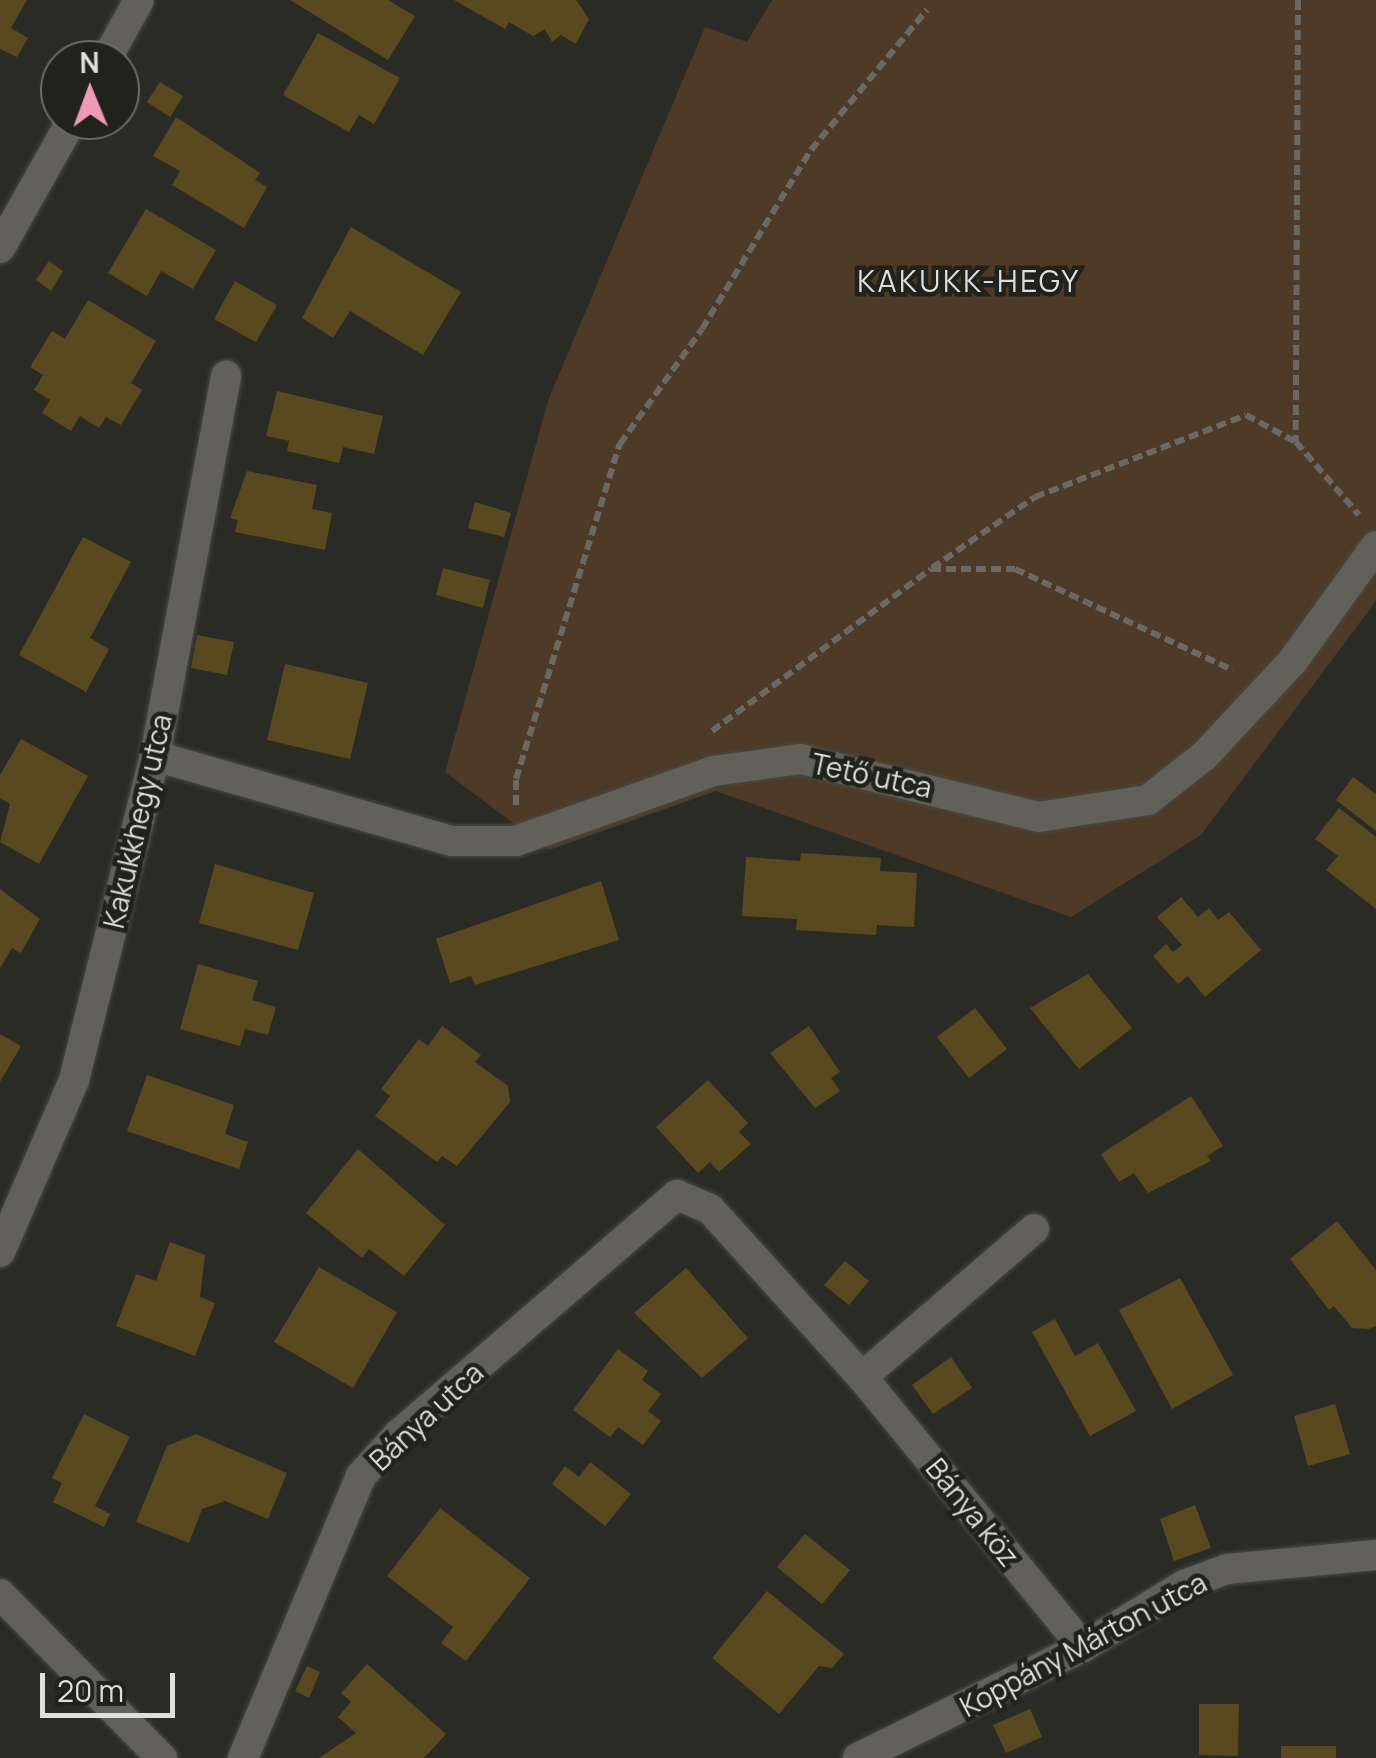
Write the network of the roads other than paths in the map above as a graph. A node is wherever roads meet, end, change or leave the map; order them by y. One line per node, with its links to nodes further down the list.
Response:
1 (139, 0): 2 (street)
2 (117, 40)
3 (61, 140): 4 (street)
4 (0, 248)
5 (226, 376): 7 (street, Kakukkhegy utca)
6 (1370, 534): 7 (street, Tető utca)
7 (155, 756): 10 (street, Kakukkhegy utca)
8 (677, 1196): 11 (street, Bánya köz); 16 (street, Bánya utca)
9 (1034, 1229): 11 (street)
10 (0, 1252)
11 (862, 1378): 14 (street, Bánya köz)
12 (1376, 1555): 14 (street, Koppány Márton utca)
13 (0, 1594): 15 (street)
14 (1083, 1647): 17 (street, Koppány Márton utca)
15 (162, 1758)
16 (243, 1758)
17 (858, 1758)

